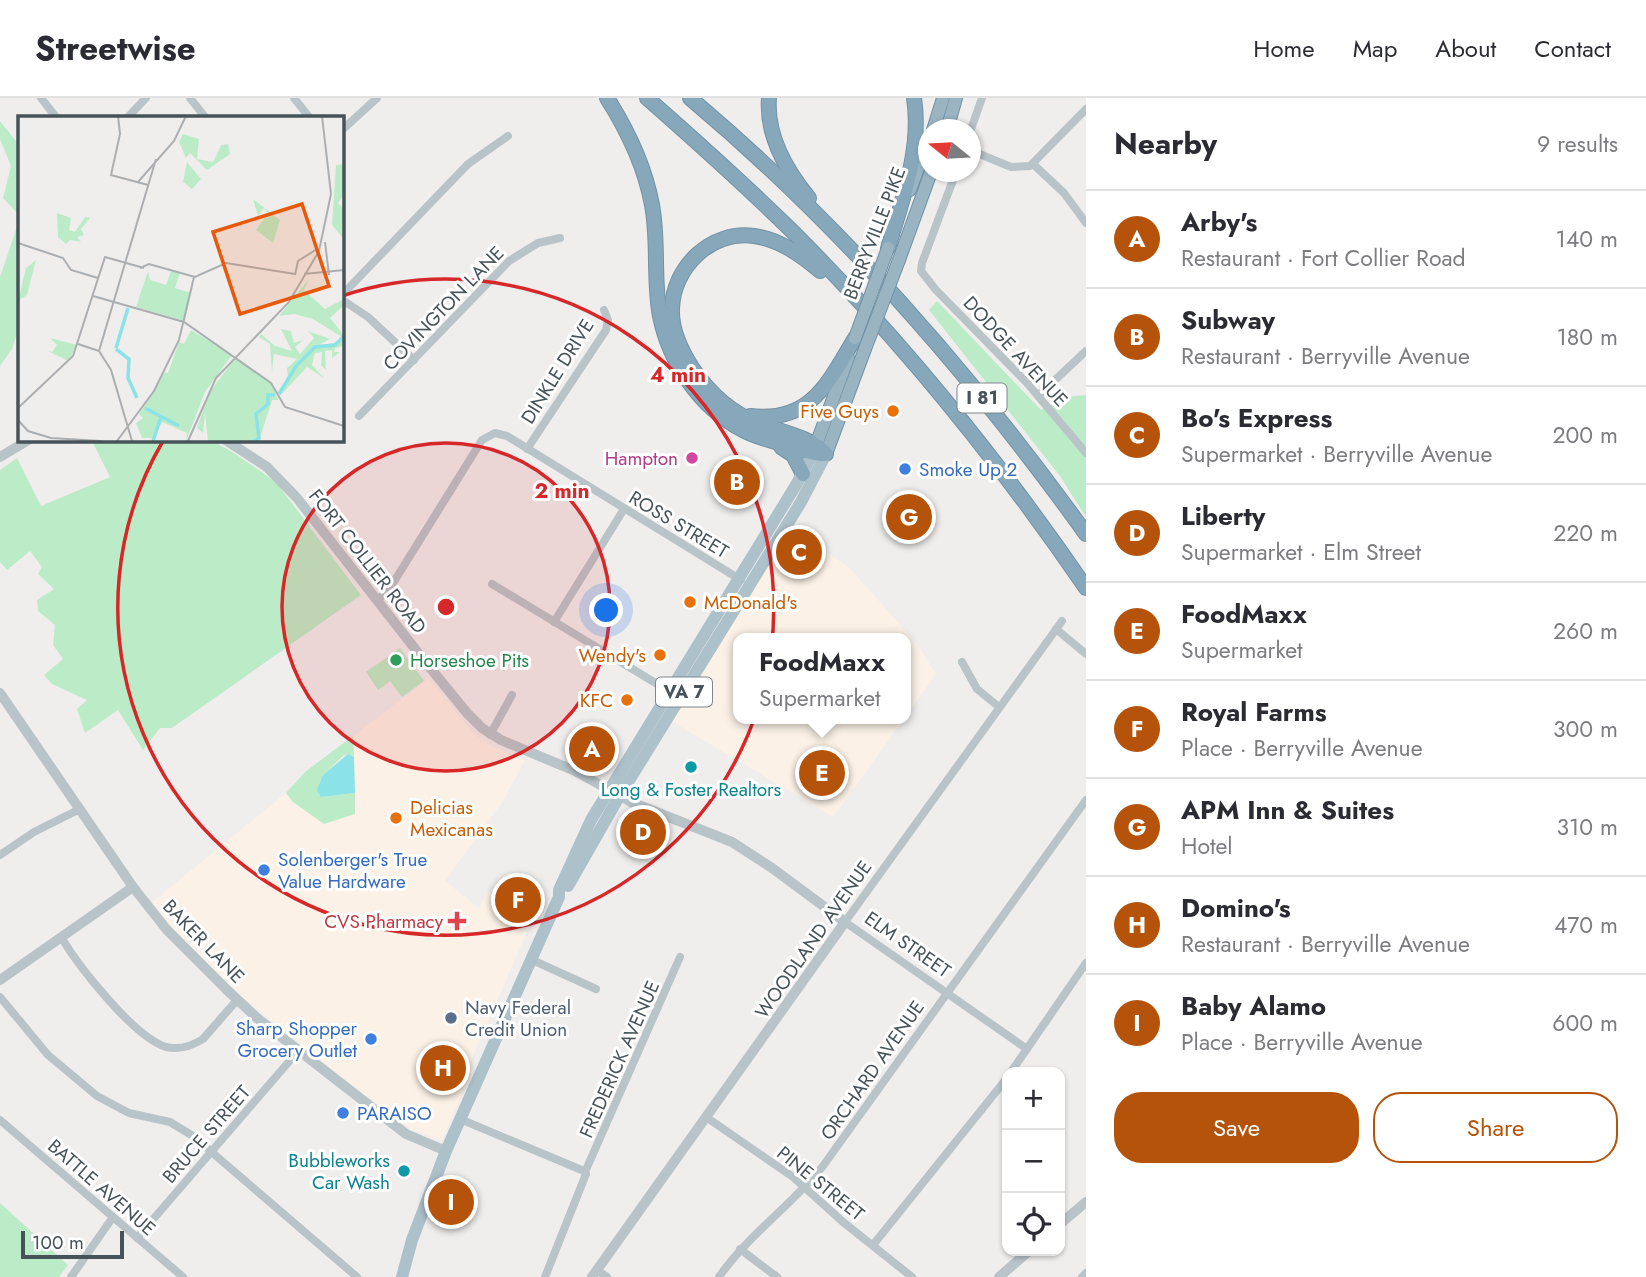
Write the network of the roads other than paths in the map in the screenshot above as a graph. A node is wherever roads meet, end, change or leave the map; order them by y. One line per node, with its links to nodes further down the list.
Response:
1 (41, 98): 15 (street)
2 (146, 98): 16 (street)
3 (190, 98): 17 (street)
4 (294, 98): 18 (street)
5 (377, 98): 22 (street)
6 (607, 98): 45 (highway)
7 (647, 98): 36 (highway, I 81)
8 (690, 98): 32 (highway, I 81)
9 (769, 98): 32 (highway)
10 (914, 98): 31 (highway)
11 (943, 98): 19 (highway)
12 (956, 98): 20 (highway)
13 (982, 98): 21 (street)
14 (1086, 109): 25 (street)
15 (55, 116)
16 (129, 116)
17 (204, 116)
18 (308, 116)
19 (936, 119)
20 (950, 119)
21 (975, 119)
22 (343, 129)
23 (508, 136): 33 (street)
24 (981, 154): 25 (street)
25 (1033, 164): 29 (street)
26 (918, 170): 31 (highway, BERRYVILLE PIKE / VA 7)
27 (927, 182): 47 (highway, BERRYVILLE PIKE / VA 7, bridge)
28 (952, 182): 40 (street, DODGE AVENUE)
29 (1086, 223)
30 (560, 238): 39 (street, COVINGTON LANE)
31 (888, 248): 37 (highway, BERRYVILLE PIKE / VA 7, bridge)
32 (868, 268): 53 (highway, I 81)
33 (343, 296)
34 (343, 299): 39 (street)
35 (604, 310): 46 (street, DINKLE DRIVE)
36 (885, 331): 41 (highway); 56 (highway, I 81)
37 (855, 338): 41 (highway); 47 (highway, VA 7)
38 (1086, 351): 40 (street)
39 (414, 360): 42 (street, COVINGTON LANE)
40 (1038, 396): 48 (street, DODGE AVENUE)
41 (738, 413): 47 (highway)
42 (359, 416)
43 (27, 441): 49 (street)
44 (227, 441): 57 (street, FORT COLLIER ROAD)
45 (771, 441): 47 (highway); 50 (highway)
46 (527, 449): 51 (street, ROSS STREET); 57 (street, ROSS STREET)
47 (818, 450): 50 (main road, VA 7); 52 (main road, VA 7)
48 (1086, 453)
49 (0, 457)
50 (803, 474): 52 (main road, VA 7)
51 (624, 509): 55 (street, ROSS STREET); 59 (street)
52 (775, 533): 55 (main road, VA 7)
53 (1086, 534)
54 (492, 583): 59 (street)
55 (745, 583): 65 (main road, VA 7)
56 (1086, 588)
57 (378, 600): 67 (street, FORT COLLIER ROAD)
58 (1062, 621): 60 (street, WOODLAND AVENUE)
59 (554, 622): 65 (street)
60 (1056, 629): 61 (street); 66 (street, WOODLAND AVENUE)
61 (1086, 654)
62 (962, 662): 66 (street)
63 (0, 693): 70 (street, BAKER LANE)
64 (512, 695): 67 (street)
65 (675, 695): 68 (main road, VA 7)
66 (999, 707): 73 (street, WOODLAND AVENUE)
67 (490, 734): 68 (street, FORT COLLIER ROAD)
68 (614, 792): 73 (street, ELM STREET); 76 (main road, VA 7)
69 (1086, 800): 80 (street, ORCHARD AVENUE)
70 (80, 809): 71 (street); 72 (street, BAKER LANE)
71 (0, 855)
72 (133, 887): 74 (street); 82 (street, BAKER LANE)
73 (845, 922): 80 (street, ELM STREET); 87 (street, WOODLAND AVENUE)
74 (61, 937): 78 (street); 82 (street)
75 (680, 957): 92 (street, FREDERICK AVENUE)
76 (530, 959): 79 (street); 88 (main road, VA 7)
77 (1086, 963): 83 (street)
78 (0, 980)
79 (596, 989)
80 (947, 992): 83 (street, ELM STREET); 93 (street, ORCHARD AVENUE)
81 (0, 997): 90 (street)
82 (237, 1000): 84 (street, BAKER LANE)
83 (1027, 1049): 85 (street)
84 (299, 1051): 90 (street, BRUCE STREET); 91 (street, BAKER LANE)
85 (1014, 1067)
86 (1002, 1084): 98 (street)
87 (706, 1117): 93 (street, PINE STREET); 101 (street, WOODLAND AVENUE)
88 (460, 1119): 91 (main road, VA 7); 92 (street)
89 (0, 1120): 95 (street, BATTLE AVENUE)
90 (212, 1151): 97 (street, BRUCE STREET); 104 (street)
91 (446, 1151): 105 (main road, VA 7)
92 (585, 1172): 106 (street, FREDERICK AVENUE)
93 (806, 1187): 98 (street, PINE STREET); 99 (street, ORCHARD AVENUE)
94 (1086, 1202): 96 (street)
95 (113, 1217): 97 (street, BATTLE AVENUE); 102 (street)
96 (1065, 1220)
97 (137, 1238): 103 (street, BATTLE AVENUE)
98 (873, 1245): 110 (street, PINE STREET)
99 (740, 1249): 108 (street, ORCHARD AVENUE); 109 (street)
100 (1023, 1256): 111 (street)
101 (594, 1273): 107 (street)
102 (71, 1277)
103 (183, 1277)
104 (356, 1277)
105 (402, 1277)
106 (545, 1277)
107 (607, 1277)
108 (719, 1277)
109 (776, 1277)
110 (912, 1277)
111 (999, 1277)

